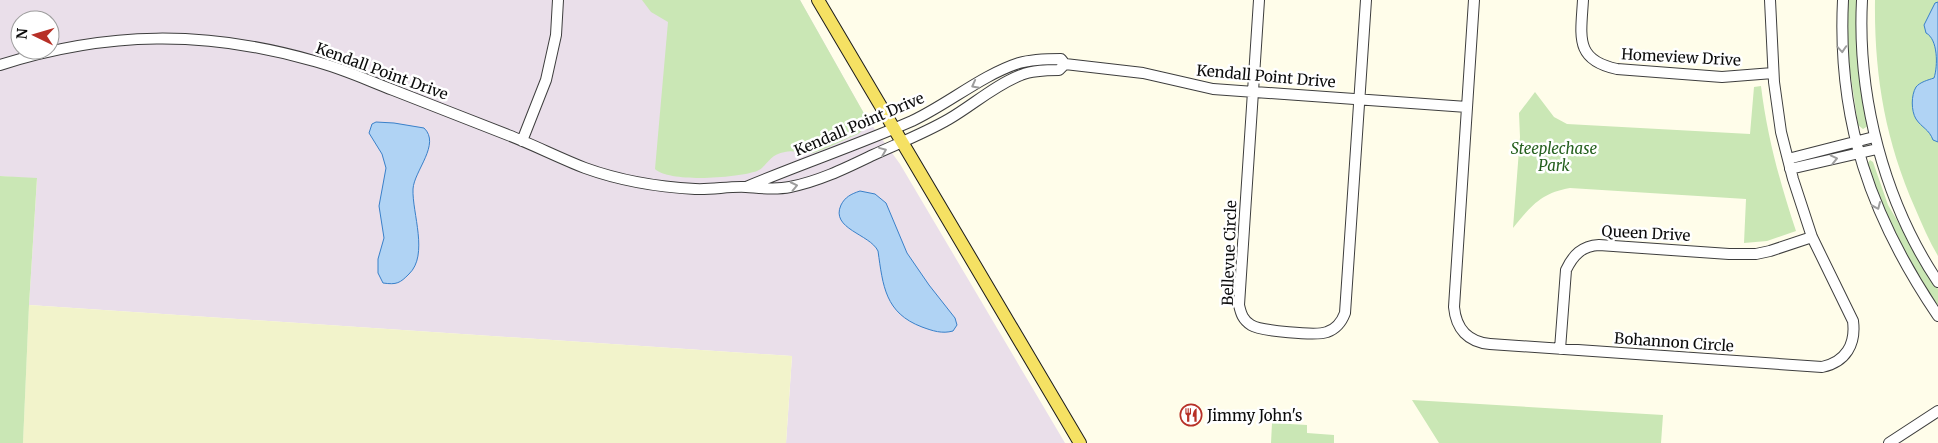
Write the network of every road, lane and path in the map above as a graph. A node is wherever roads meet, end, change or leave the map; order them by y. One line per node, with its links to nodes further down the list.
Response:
1 (558, 0): 18 (street)
2 (818, 0): 16 (main road)
3 (1259, 0): 13 (street, Bellevue Circle)
4 (1366, 0): 14 (street, Bellevue Circle)
5 (1474, 0): 15 (street, Bohannon Circle)
6 (1583, 0): 12 (street, Homeview Drive)
7 (1770, 0): 12 (street, Bohannon Circle)
8 (1843, 0): 19 (street, one-way to 19)
9 (1862, 0): 17 (street)
10 (1065, 64): 13 (street, Kendall Point Drive); 16 (street, Kendall Point Drive, one-way to 16); 20 (street, Kendall Point Drive)
11 (0, 66): 18 (street, Kendall Point Drive)
12 (1773, 73): 23 (street, Bohannon Circle)
13 (1253, 92): 14 (street, Kendall Point Drive); 14 (street, Bellevue Circle)
14 (1359, 100): 15 (street, Kendall Point Drive)
15 (1467, 108): 28 (street, Bohannon Circle)
16 (894, 128): 20 (main road); 24 (street, Kendall Point Drive)
17 (1874, 137): 19 (street); 21 (street)
18 (522, 140): 24 (street, Kendall Point Drive)
19 (1855, 142): 22 (street); 23 (street)
20 (903, 143): 24 (street, Kendall Point Drive, one-way to 20); 30 (main road)
21 (1878, 150): 22 (street); 26 (street)
22 (1858, 154): 23 (street, one-way to 22); 27 (street, one-way to 27)
23 (1789, 164): 25 (street, Bohannon Circle)
24 (745, 187)
25 (1812, 237): 28 (street, Queen Drive); 28 (street, Bohannon Circle)
26 (1938, 282)
27 (1938, 316)
28 (1560, 349)
29 (1938, 411): 31 (street)
30 (1080, 443)
31 (1889, 443)

